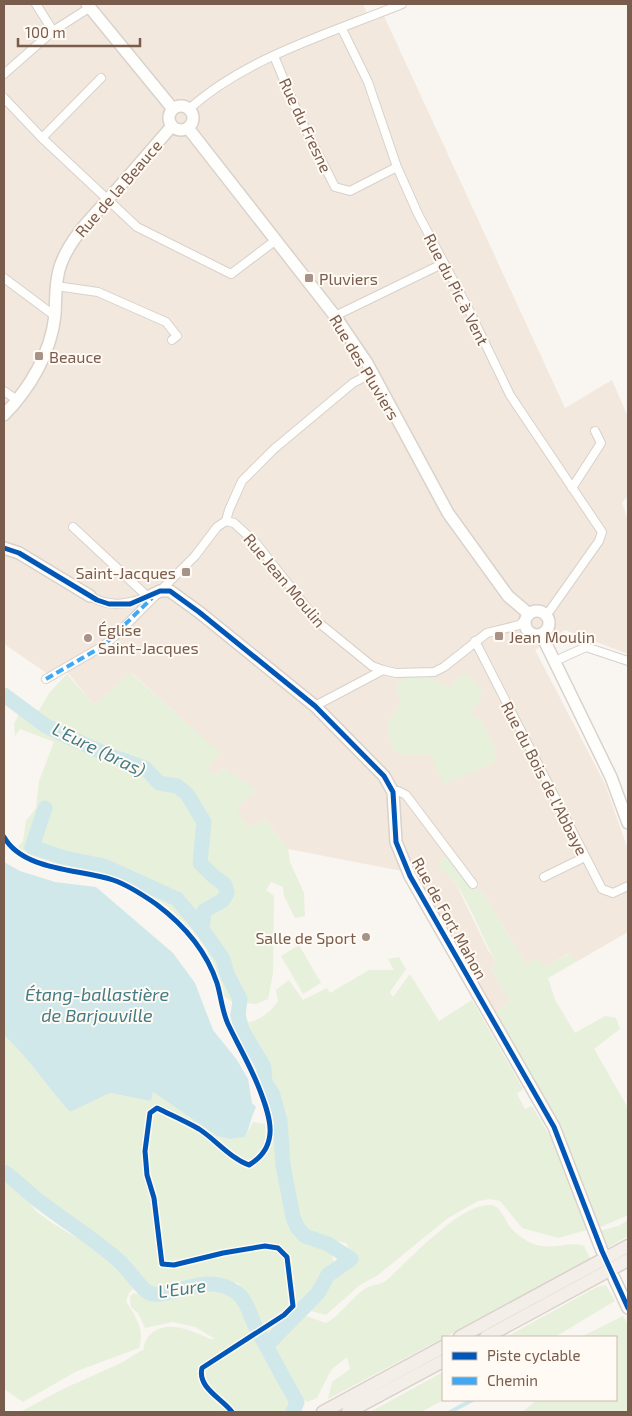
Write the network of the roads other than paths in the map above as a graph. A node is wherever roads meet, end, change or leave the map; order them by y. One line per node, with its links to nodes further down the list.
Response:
1 (36, 4): 5 (street)
2 (402, 4): 4 (street)
3 (88, 6): 5 (street); 10 (street)
4 (342, 28): 6 (street); 15 (street, Rue du Pic à Vent)
5 (53, 31): 7 (street)
6 (274, 56): 11 (street); 15 (street, Rue du Fresne)
7 (4, 74)
8 (101, 78): 14 (street)
9 (4, 98): 14 (street)
10 (173, 109): 11 (street); 12 (street)
11 (189, 109): 13 (street)
12 (172, 126): 13 (street); 16 (street, Rue de la Beauce)
13 (188, 128): 17 (street, Rue des Pluviers)
14 (42, 138): 16 (street)
15 (396, 167): 18 (street, Rue du Pic à Vent)
16 (107, 200): 17 (street); 20 (street, Rue de la Beauce)
17 (276, 240): 22 (street, Rue des Pluviers)
18 (444, 262): 22 (street); 29 (street, Rue du Pic à Vent)
19 (4, 278): 21 (street)
20 (56, 286): 21 (street, Rue de la Beauce); 23 (street)
21 (55, 316): 26 (street, Rue de la Beauce)
22 (335, 316): 24 (street, Rue des Pluviers)
23 (172, 340)
24 (372, 374): 30 (street); 37 (street, Rue des Pluviers)
25 (4, 391): 26 (street)
26 (17, 400): 27 (street, Rue de la Beauce)
27 (4, 415)
28 (596, 430): 29 (street)
29 (572, 488): 36 (street, Rue du Pic à Vent)
30 (226, 521): 33 (street); 42 (street, Rue Jean Moulin)
31 (73, 526): 35 (street)
32 (4, 548): 34 (street)
33 (160, 591): 35 (street); 43 (street); 44 (street)
34 (90, 596): 35 (street)
35 (148, 597)
36 (546, 616): 37 (street); 38 (street)
37 (527, 617): 38 (street); 39 (street, Rue Jean Moulin)
38 (544, 633): 40 (street)
39 (475, 641): 42 (street, Rue Jean Moulin); 47 (street, Rue du Bois de l'Abbaye)
40 (555, 661): 41 (street); 46 (street)
41 (628, 661)
42 (383, 670): 44 (street)
43 (46, 679)
44 (315, 706): 45 (street)
45 (394, 792): 49 (street); 52 (street, Rue de Fort Mahon)
46 (628, 823)
47 (585, 857): 48 (street); 50 (street, Rue du Bois de l'Abbaye)
48 (544, 877)
49 (473, 884)
50 (628, 886)
51 (628, 1246): 56 (main road)
52 (602, 1251)
53 (628, 1260): 57 (main road)
54 (614, 1278): 55 (street)
55 (628, 1308)
56 (462, 1336)
57 (488, 1336)
58 (442, 1347): 60 (main road)
59 (442, 1360): 60 (main road)
60 (357, 1400): 61 (main road); 62 (main road)
61 (323, 1412)
62 (348, 1412)

